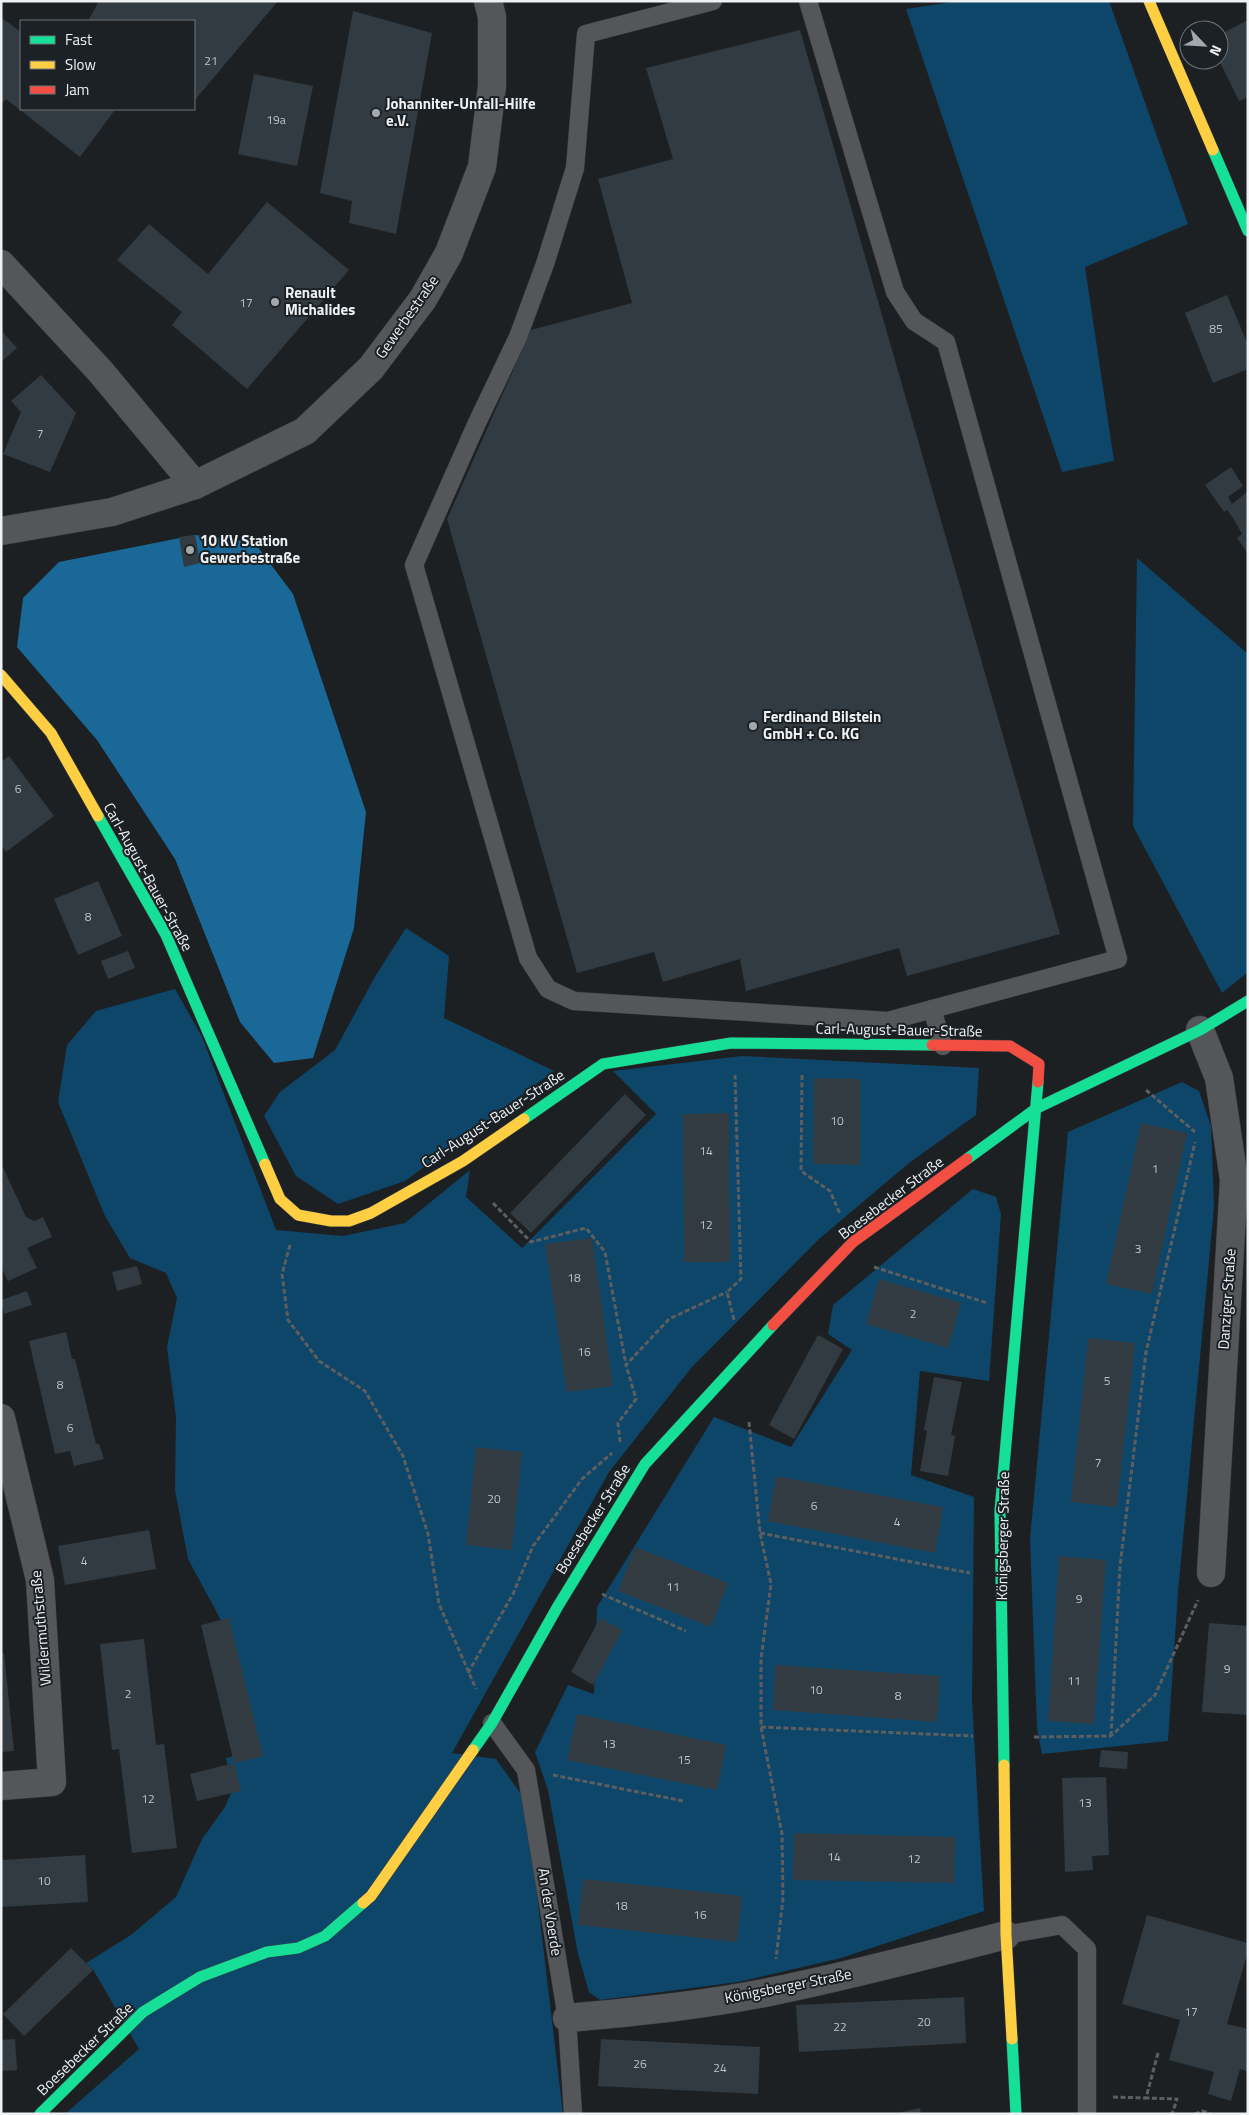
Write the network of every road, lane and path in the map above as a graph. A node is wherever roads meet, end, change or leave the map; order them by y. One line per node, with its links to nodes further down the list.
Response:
1 (488, 1): 7 (street, Gewerbestraße)
2 (713, 1): 11 (lane)
3 (808, 1): 11 (lane)
4 (1149, 1): 5 (street)
5 (1248, 231)
6 (1, 264): 7 (street)
7 (195, 485): 8 (street, Gewerbestraße)
8 (1, 531)
9 (1, 675): 18 (street, Carl-August-Bauer-Straße)
10 (1248, 1001): 12 (street, Boesebecker Straße)
11 (932, 1009): 14 (lane)
12 (1200, 1030): 15 (street, Boesebecker Straße); 27 (street, Danziger Straße)
13 (731, 1043): 14 (street, Carl-August-Bauer-Straße); 18 (street, Carl-August-Bauer-Straße); 19 (path)
14 (943, 1046): 16 (street, Carl-August-Bauer-Straße)
15 (1120, 1068): 16 (street, Boesebecker Straße); 33 (path)
16 (1037, 1108): 20 (street, Boesebecker Straße); 28 (street, Königsberger Straße)
17 (493, 1203): 21 (path)
18 (298, 1215): 31 (path)
19 (727, 1292): 20 (path); 21 (path)
20 (743, 1357): 25 (street, Boesebecker Straße)
21 (626, 1365): 24 (path)
22 (1, 1418): 35 (street, Wildermuthstraße)
23 (749, 1422): 26 (path)
24 (620, 1446): 25 (path); 31 (path)
25 (645, 1464): 29 (street, Boesebecker Straße)
26 (760, 1533): 28 (path); 38 (path)
27 (1211, 1573)
28 (1001, 1579): 37 (street, Königsberger Straße)
29 (572, 1581): 30 (path); 32 (street, Boesebecker Straße)
30 (686, 1631)
31 (468, 1672): 32 (path)
32 (492, 1723): 34 (lane, An der Voerde); 43 (street, Boesebecker Straße)
33 (1110, 1736)
34 (526, 1770): 36 (path); 39 (lane, An der Voerde)
35 (1, 1786)
36 (683, 1801)
37 (1006, 1935): 38 (street, Königsberger Straße); 42 (lane); 45 (street, Königsberger Straße)
38 (772, 1992): 39 (street, Königsberger Straße)
39 (567, 2018): 44 (lane, An der Voerde)
40 (1158, 2053): 41 (path)
41 (1146, 2098): 42 (path); 46 (path)
42 (1087, 2105)
43 (40, 2114)
44 (573, 2114)
45 (1016, 2114)
46 (1172, 2114)
47 (1195, 2114): 48 (path)
48 (1211, 2114)

